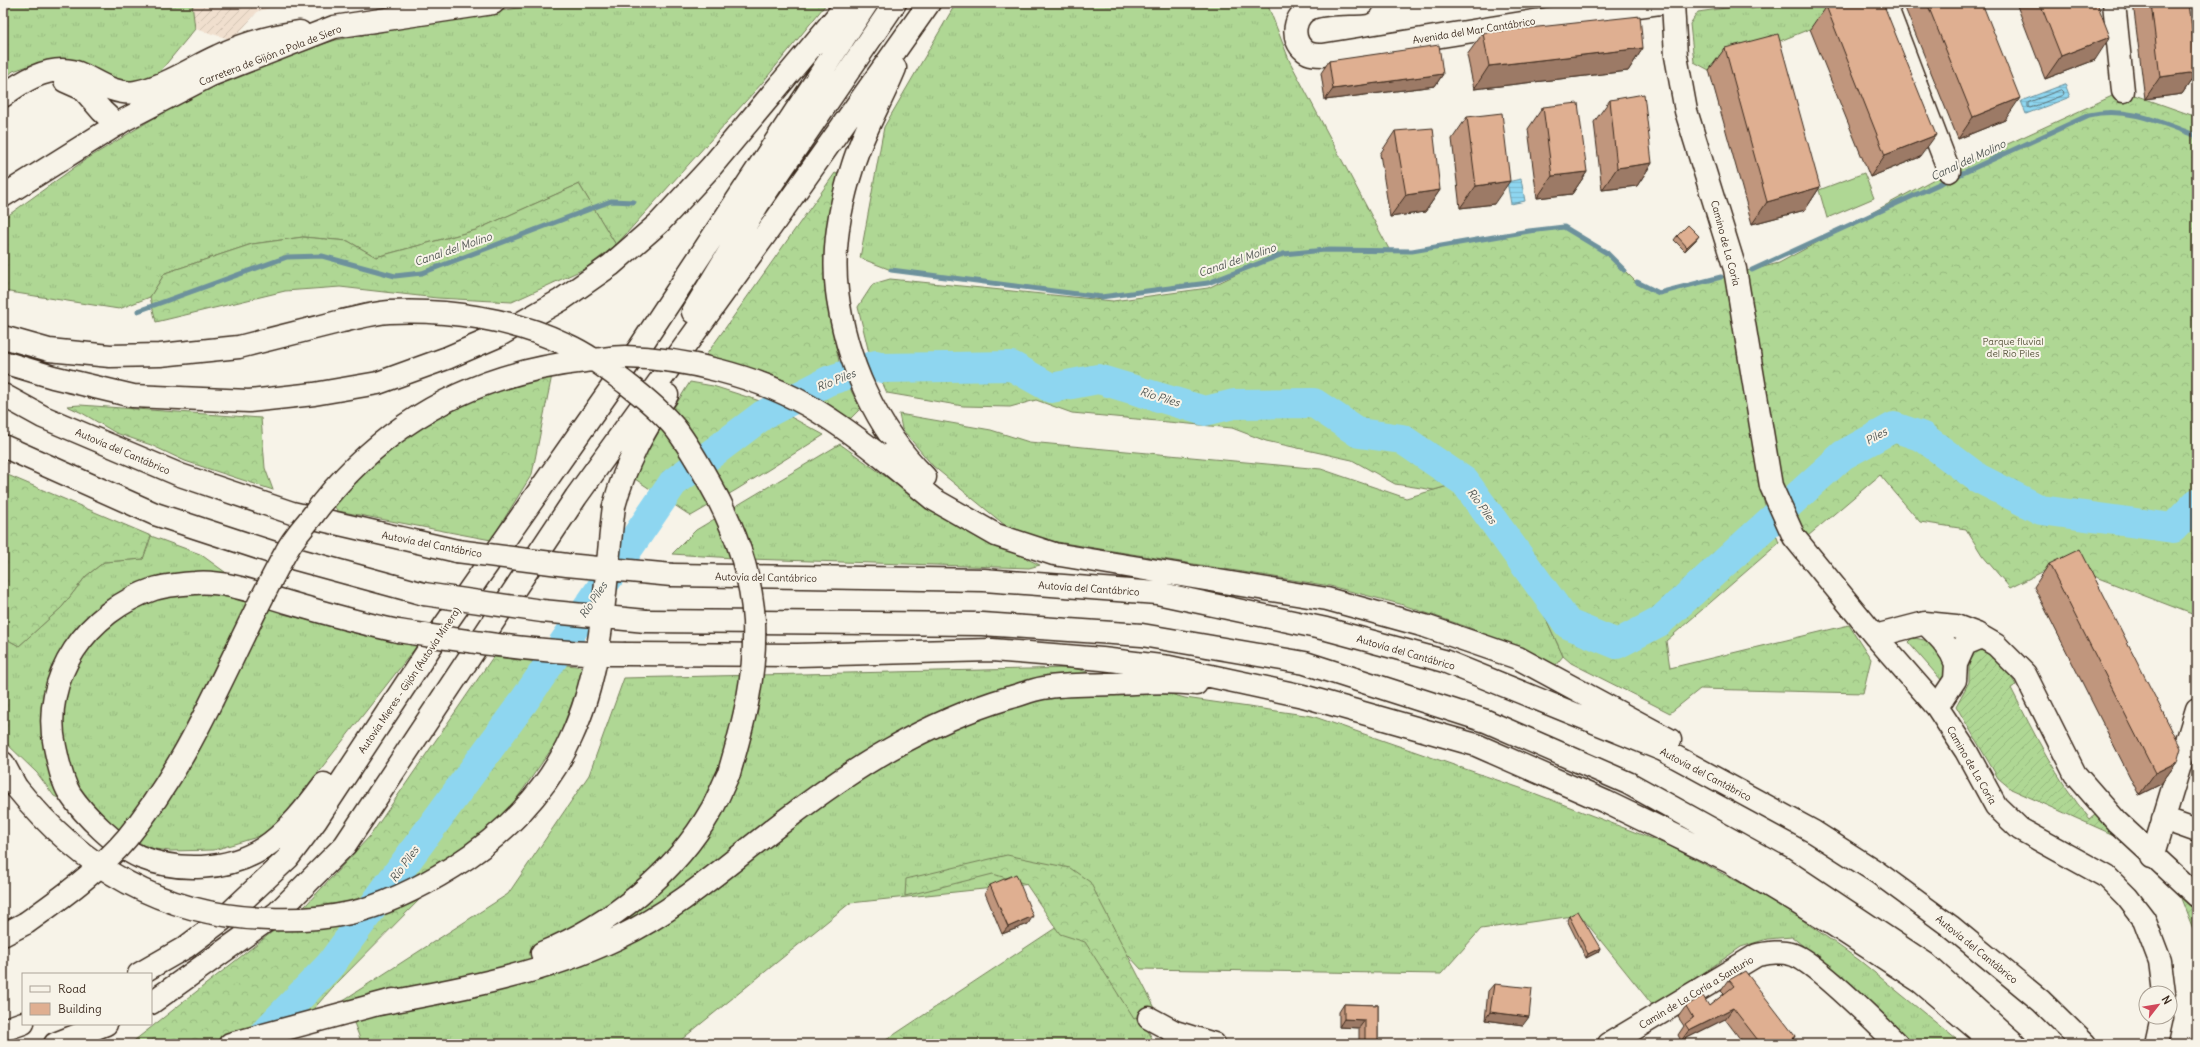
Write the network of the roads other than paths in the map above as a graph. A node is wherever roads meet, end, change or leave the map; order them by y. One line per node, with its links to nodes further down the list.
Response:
1 (493, 3): 11 (main road, Carretera de Gijón a Pola de Siero)
2 (848, 3): 24 (main road)
3 (867, 3): 23 (main road)
4 (895, 3): 20 (main road)
5 (929, 3): 12 (main road)
6 (1363, 3): 7 (main road, Avenida del Mar Cantábrico)
7 (1660, 3)
8 (1673, 3): 31 (main road, Camino de La Coría)
9 (1885, 3): 18 (main road)
10 (2114, 3): 13 (main road)
11 (334, 27): 14 (main road); 16 (main road, Carretera de Gijón a Pola de Siero)
12 (912, 30): 21 (main road); 28 (main road)
13 (2123, 91)
14 (96, 93): 15 (main road); 16 (main road); 17 (main road)
15 (3, 96)
16 (117, 125): 17 (main road, Carretera de Gijón a Pola de Siero)
17 (72, 153): 19 (main road, Carretera de Gijón a Pola de Siero)
18 (1949, 171)
19 (3, 196)
20 (758, 204): 23 (main road); 27 (main road)
21 (773, 224): 27 (main road); 37 (main road, bridge)
22 (3, 337): 47 (main road, bridge)
23 (640, 347): 30 (main road, Autovía Mieres - Gijón (Autovía Minera))
24 (3, 362)
25 (3, 395): 40 (main road, Autovía del Cantábrico, bridge)
26 (3, 446): 58 (main road, bridge)
27 (612, 446): 46 (main road)
28 (996, 535): 40 (main road); 43 (main road, bridge)
29 (1925, 624): 31 (main road); 32 (main road); 33 (main road)
30 (445, 625): 34 (main road, bridge); 44 (main road, Autovía Mieres - Gijón (Autovía Minera))
31 (1875, 636): 35 (main road, Camino de La Coría)
32 (1982, 637): 33 (main road); 41 (main road)
33 (1956, 664): 35 (main road)
34 (1303, 696): 47 (main road); 57 (main road)
35 (1937, 707): 45 (main road, Camino de La Coría)
36 (2197, 709): 38 (main road)
37 (3, 764)
38 (2163, 819): 39 (main road); 41 (main road)
39 (2197, 831)
40 (1814, 832): 59 (main road, Autovía del Cantábrico)
41 (2152, 857): 42 (main road)
42 (2197, 896)
43 (3, 935)
44 (141, 973)
45 (2163, 985)
46 (152, 1002)
47 (379, 1004): 53 (main road)
48 (1150, 1018): 54 (main road)
49 (22, 1023): 51 (main road)
50 (103, 1025): 52 (main road)
51 (3, 1030)
52 (55, 1044)
53 (230, 1044)
54 (1214, 1044)
55 (1609, 1044): 56 (main road, Camín de La Coría a Santurio)
56 (1897, 1044)
57 (1994, 1044)
58 (2015, 1044)
59 (2085, 1044)

